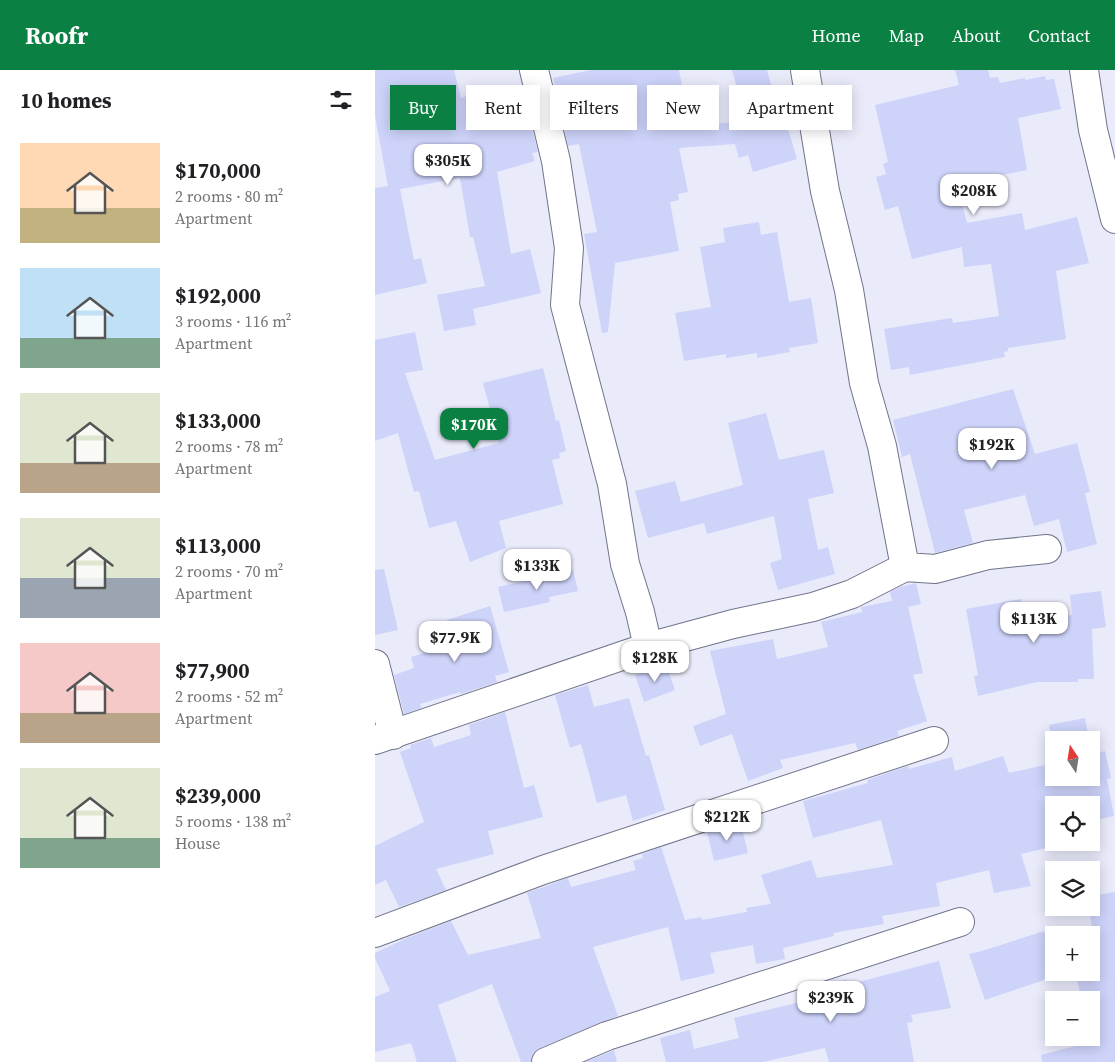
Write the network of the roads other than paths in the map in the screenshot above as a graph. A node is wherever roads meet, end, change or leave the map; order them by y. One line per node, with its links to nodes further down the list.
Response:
1 (534, 70): 7 (street)
2 (805, 70): 6 (street)
3 (1084, 70): 4 (street)
4 (1115, 219)
5 (1047, 549): 6 (street)
6 (905, 567): 7 (street)
7 (648, 647): 9 (street)
8 (375, 664): 9 (street)
9 (384, 738)
10 (934, 740): 12 (street)
11 (960, 922): 13 (street)
12 (375, 934)
13 (546, 1062)

